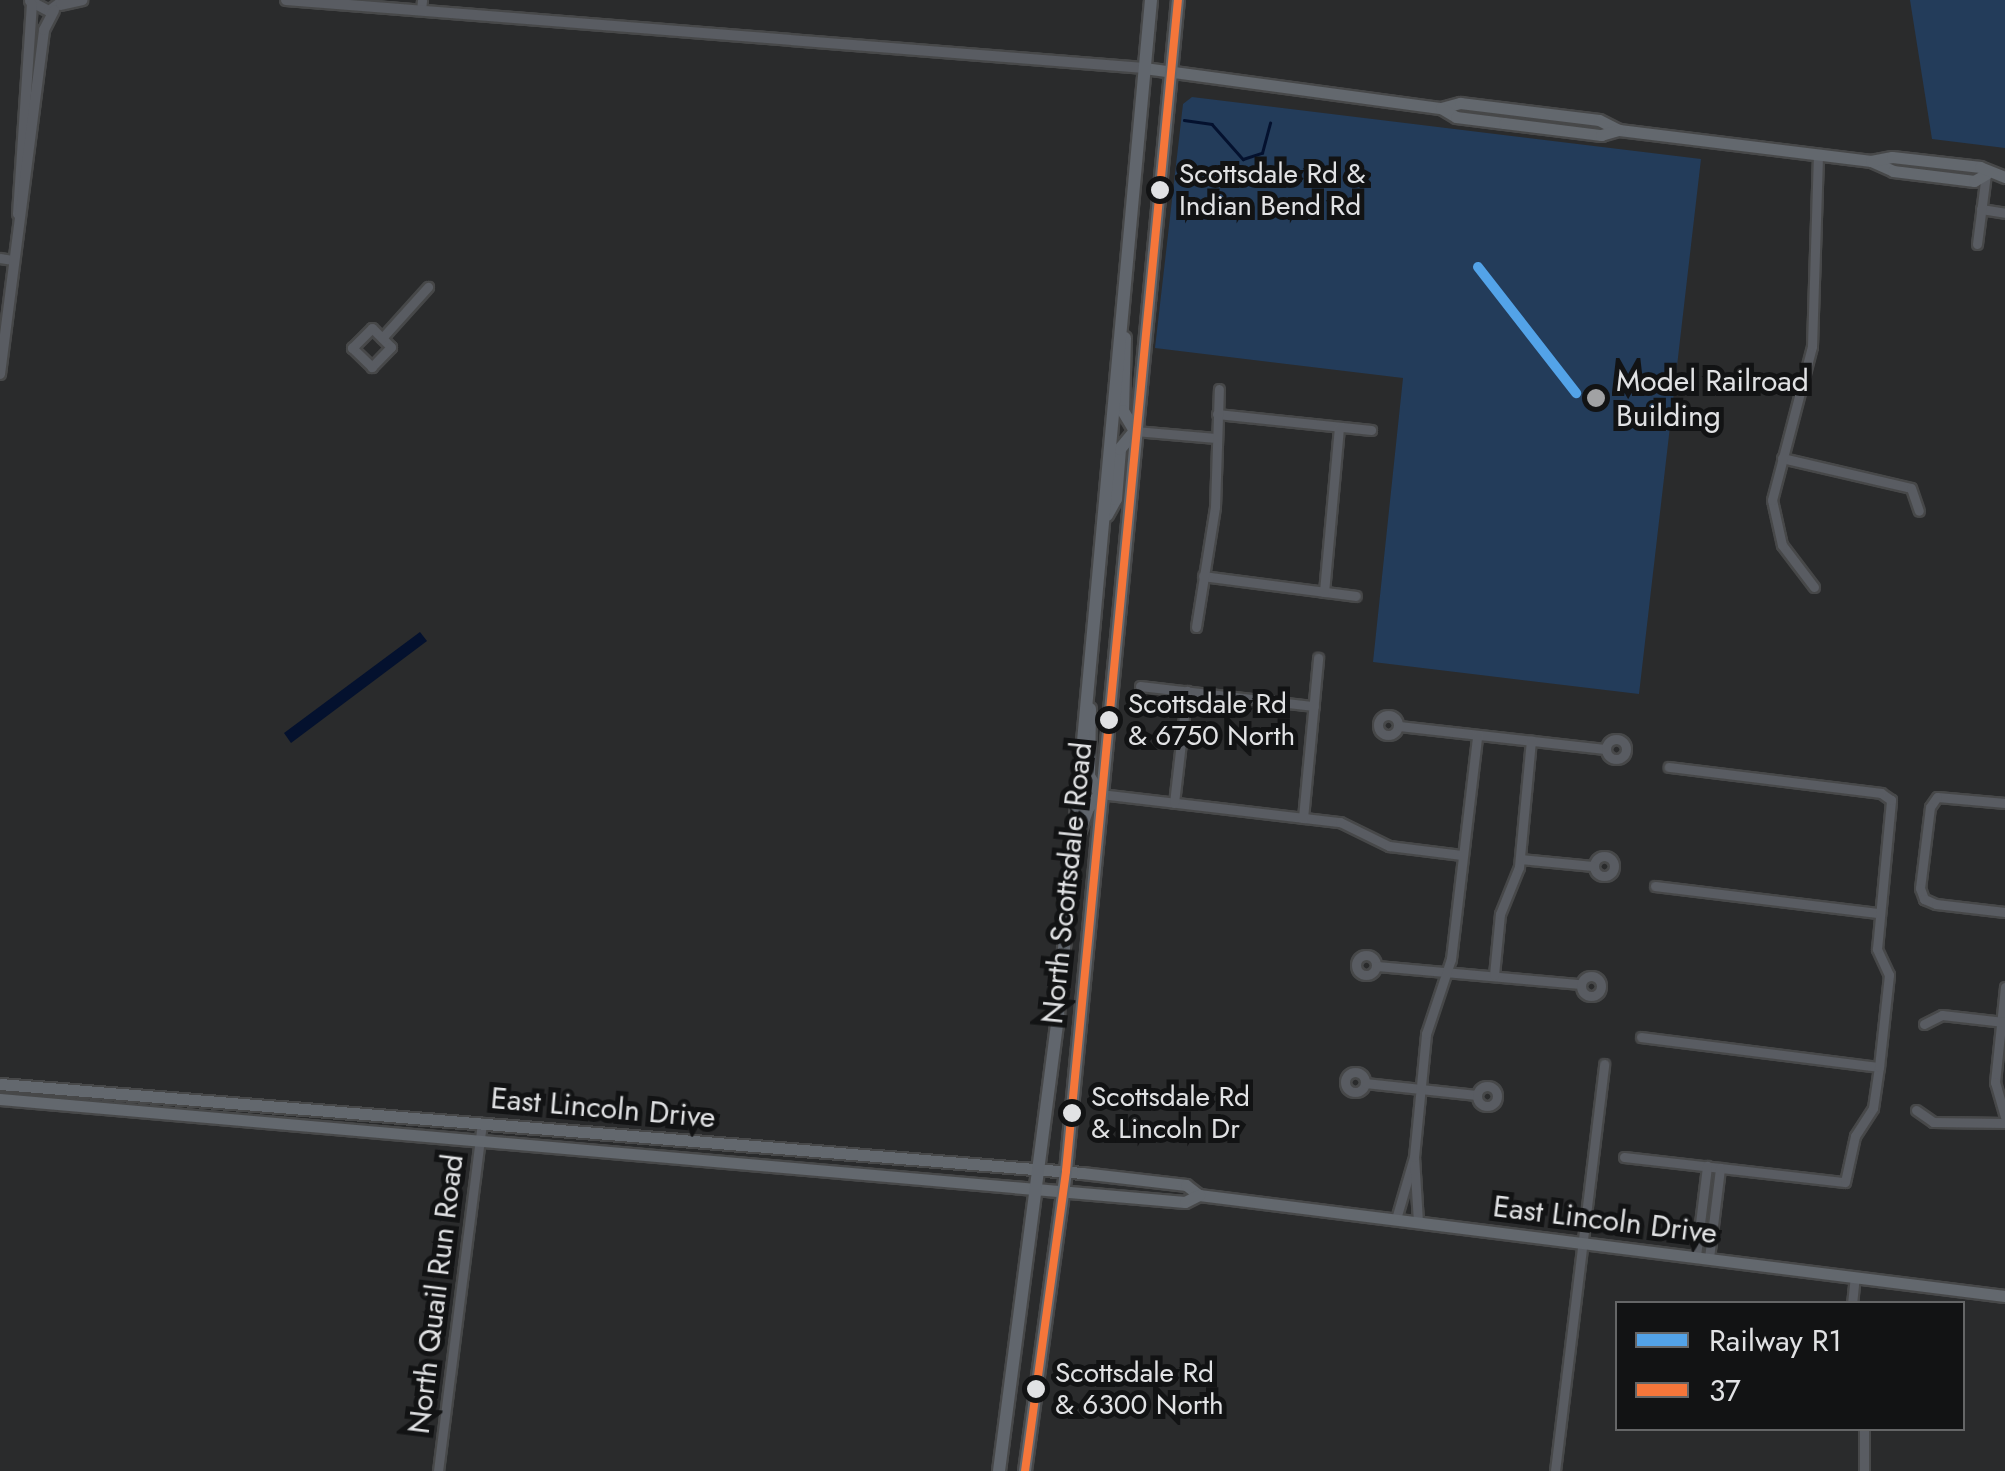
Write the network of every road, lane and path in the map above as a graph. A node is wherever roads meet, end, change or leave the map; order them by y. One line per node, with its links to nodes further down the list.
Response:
1 (82, 0): 6 (street)
2 (286, 0): 7 (street)
3 (1151, 0): 8 (main road, North Scottsdale Road)
4 (1178, 0): 9 (main road, North Scottsdale Road)
5 (31, 2): 6 (street); 15 (street)
6 (60, 5): 15 (street)
7 (422, 5): 8 (street)
8 (1144, 68): 9 (main road); 20 (main road, North Scottsdale Road)
9 (1171, 72): 10 (main road); 27 (main road, North Scottsdale Road)
10 (1818, 155): 11 (main road); 29 (street)
11 (1986, 174): 12 (main road); 13 (street)
12 (2005, 177)
13 (1982, 209): 14 (street); 16 (street)
14 (2005, 212)
15 (18, 214): 17 (street)
16 (1978, 244)
17 (6, 259): 18 (street)
18 (5, 280): 22 (street)
19 (428, 287): 21 (street)
20 (1122, 321): 27 (main road); 31 (main road, North Scottsdale Road)
21 (382, 338)
22 (0, 374)
23 (1219, 390): 24 (street)
24 (1218, 414): 25 (street); 28 (street)
25 (1339, 428): 26 (street); 34 (street)
26 (1371, 430)
27 (1136, 431): 28 (street); 31 (main road); 47 (main road, North Scottsdale Road)
28 (1216, 438): 32 (street)
29 (1782, 458): 30 (street); 33 (street)
30 (1920, 511)
31 (1102, 524): 40 (main road, North Scottsdale Road)
32 (1203, 576): 34 (street); 36 (street)
33 (1814, 587)
34 (1324, 592): 35 (street)
35 (1356, 596)
36 (1196, 627)
37 (1318, 658): 41 (street)
38 (1140, 686): 39 (street)
39 (1187, 691): 41 (street); 48 (street)
40 (1087, 692): 47 (main road); 51 (main road, North Scottsdale Road)
41 (1314, 706): 50 (street)
42 (1399, 726): 43 (street)
43 (1477, 736): 44 (street); 52 (street)
44 (1531, 741): 45 (street); 53 (street)
45 (1606, 749)
46 (1670, 767): 57 (street)
47 (1100, 794): 48 (street); 51 (main road); 59 (main road, North Scottsdale Road)
48 (1174, 803): 50 (street)
49 (2005, 803): 56 (street)
50 (1303, 818): 52 (street)
51 (1071, 853): 58 (main road, North Scottsdale Road)
52 (1462, 855): 61 (street)
53 (1520, 859): 54 (street); 62 (street)
54 (1593, 866)
55 (1654, 886): 57 (street)
56 (2005, 912)
57 (1879, 913): 69 (street)
58 (1063, 950): 59 (main road); 84 (main road, North Scottsdale Road)
59 (1085, 952): 86 (main road, North Scottsdale Road)
60 (1377, 966): 61 (street)
61 (1448, 972): 62 (street); 72 (street)
62 (1494, 975): 63 (street)
63 (1580, 984)
64 (2005, 987): 65 (street)
65 (2003, 1022): 66 (street); 78 (street)
66 (1924, 1024)
67 (1641, 1037): 69 (street)
68 (1604, 1064): 92 (street)
69 (1879, 1067): 85 (street)
70 (1365, 1083): 72 (street)
71 (0, 1084): 74 (main road, East Lincoln Drive)
72 (1421, 1089): 73 (street); 81 (street)
73 (1476, 1095)
74 (157, 1096): 77 (main road); 79 (main road, East Lincoln Drive)
75 (0, 1100): 77 (main road, East Lincoln Drive)
76 (1916, 1110): 78 (street)
77 (155, 1112): 80 (main road, East Lincoln Drive)
78 (2005, 1120)
79 (482, 1123): 80 (street, North Quail Run Road); 84 (main road, East Lincoln Drive)
80 (480, 1138): 87 (main road, East Lincoln Drive); 98 (street, North Quail Run Road)
81 (1414, 1157): 90 (street); 91 (street)
82 (1624, 1157): 83 (street)
83 (1707, 1166): 85 (street); 93 (street)
84 (1041, 1168): 86 (main road, East Lincoln Drive); 87 (main road, North Scottsdale Road)
85 (1720, 1168): 93 (street)
86 (1066, 1171): 88 (main road, North Scottsdale Road); 89 (main road, East Lincoln Drive)
87 (1039, 1186): 88 (main road, East Lincoln Drive); 99 (main road, North Scottsdale Road)
88 (1064, 1188): 89 (main road, East Lincoln Drive); 100 (main road, North Scottsdale Road)
89 (1199, 1195): 90 (main road, East Lincoln Drive)
90 (1396, 1219): 91 (main road, East Lincoln Drive)
91 (1418, 1222): 92 (main road, East Lincoln Drive)
92 (1585, 1243): 93 (main road, East Lincoln Drive); 101 (street)
93 (1703, 1257): 94 (main road, East Lincoln Drive)
94 (1855, 1278): 95 (main road, East Lincoln Drive); 96 (street)
95 (2005, 1296)
96 (1852, 1301)
97 (1864, 1431): 102 (street)
98 (438, 1471)
99 (999, 1471)
100 (1024, 1471)
101 (1555, 1471)
102 (1864, 1471)

